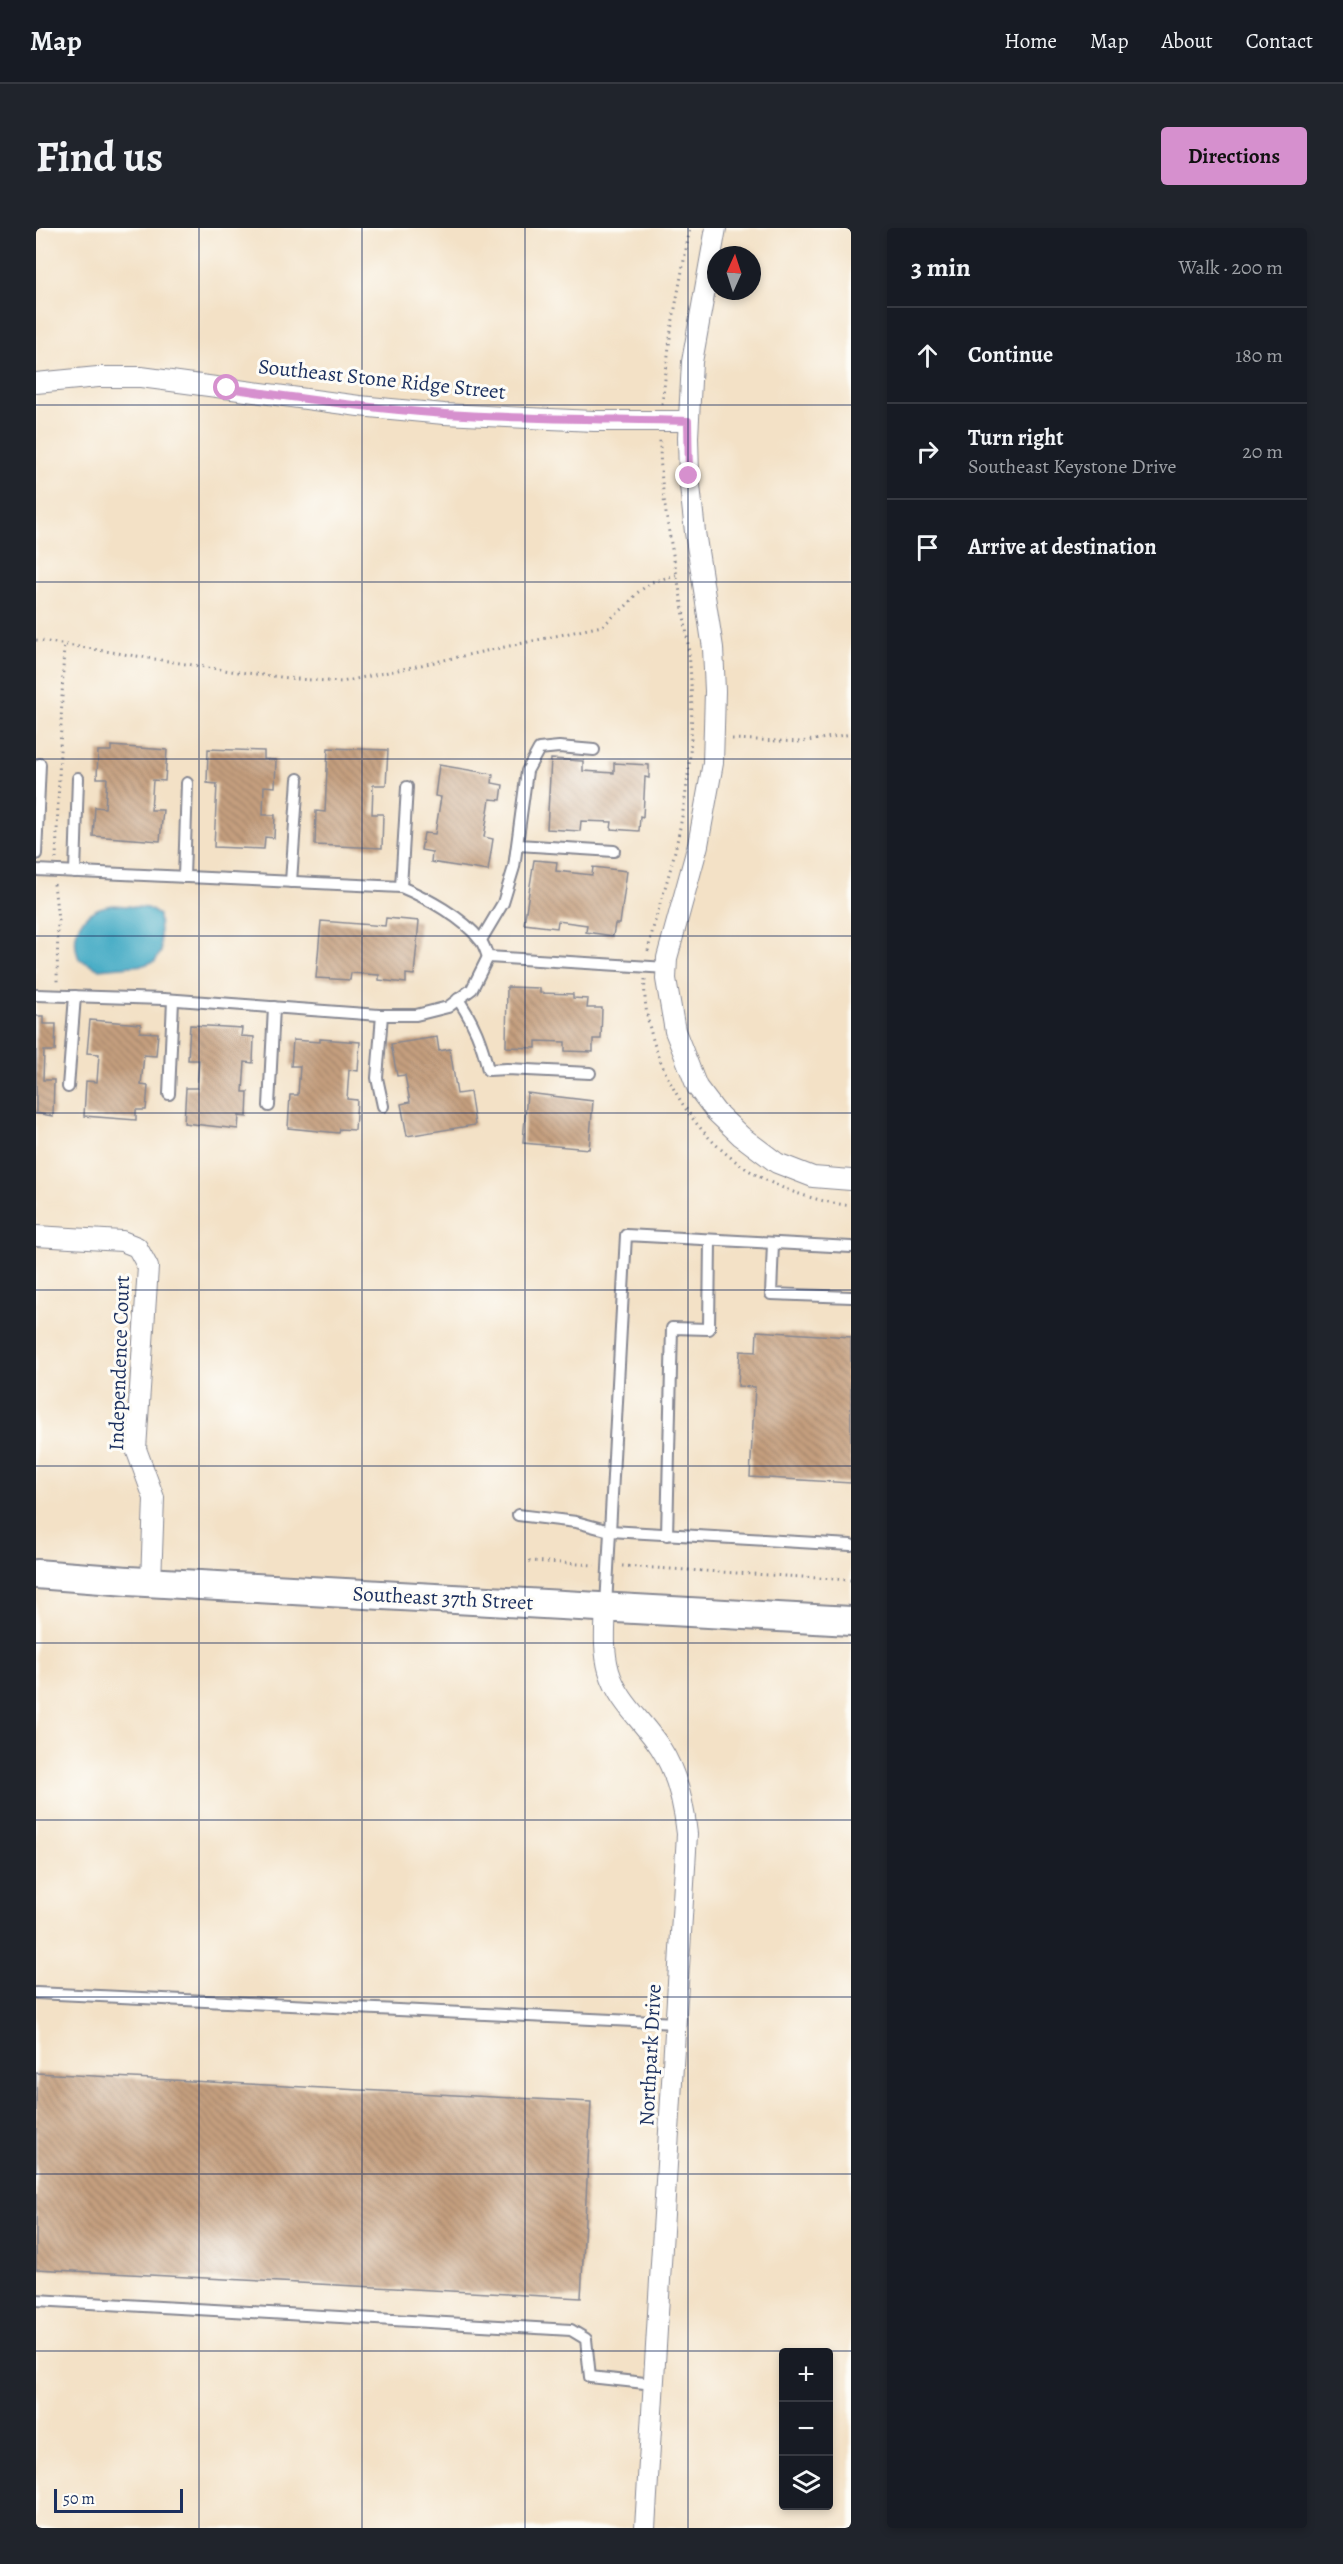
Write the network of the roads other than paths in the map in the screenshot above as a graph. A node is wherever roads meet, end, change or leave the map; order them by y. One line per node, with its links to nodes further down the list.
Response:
1 (716, 228): 3 (street)
2 (36, 383): 3 (street, Southeast Stone Ridge Street)
3 (688, 421): 20 (street)
4 (594, 750): 10 (lane)
5 (40, 764): 12 (lane)
6 (78, 778): 14 (lane)
7 (298, 779): 16 (lane)
8 (187, 783): 15 (lane)
9 (407, 787): 17 (lane)
10 (518, 845): 11 (lane); 18 (lane)
11 (614, 851)
12 (36, 854)
13 (36, 870): 14 (lane)
14 (75, 872): 15 (lane)
15 (184, 877): 16 (lane)
16 (291, 882): 17 (lane)
17 (401, 887): 18 (lane)
18 (481, 940): 19 (lane)
19 (488, 957): 20 (lane); 24 (lane)
20 (667, 968): 32 (street)
21 (36, 995): 22 (lane)
22 (75, 996): 23 (lane); 28 (lane)
23 (173, 999): 25 (lane); 29 (lane)
24 (458, 999): 26 (lane); 27 (lane)
25 (274, 1007): 26 (lane); 30 (lane)
26 (382, 1014): 31 (lane)
27 (590, 1073)
28 (68, 1087)
29 (169, 1094)
30 (269, 1106)
31 (383, 1106)
32 (851, 1180)
33 (36, 1236): 43 (street, Independence Court)
34 (711, 1240): 35 (lane); 39 (lane); 40 (lane)
35 (773, 1243): 36 (lane); 37 (lane)
36 (851, 1247)
37 (851, 1297)
38 (518, 1515): 39 (lane)
39 (610, 1531): 40 (lane); 44 (lane)
40 (667, 1535): 41 (lane)
41 (851, 1545)
42 (36, 1574): 43 (street, Southeast 37th Street)
43 (151, 1582): 44 (street, Southeast 37th Street)
44 (606, 1607): 45 (street, Southeast 37th Street); 47 (street, Northpark Drive)
45 (851, 1621)
46 (36, 1993): 47 (lane)
47 (676, 2023): 49 (street, Northpark Drive)
48 (36, 2300): 49 (lane)
49 (654, 2384): 50 (street, Northpark Drive)
50 (645, 2528)

